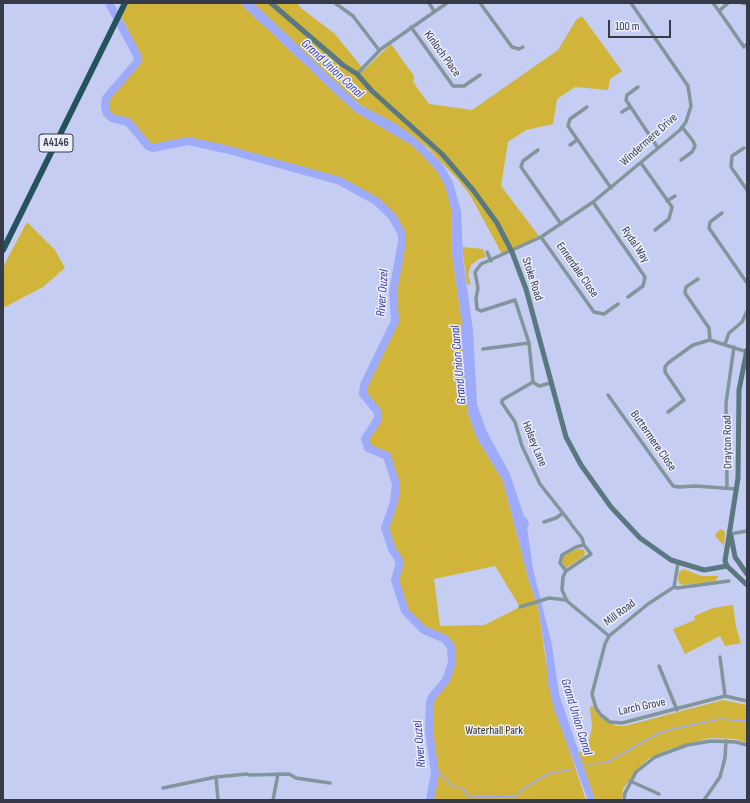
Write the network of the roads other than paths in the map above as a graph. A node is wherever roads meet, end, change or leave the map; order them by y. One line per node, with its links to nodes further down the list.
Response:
1 (125, 3): 41 (highway, A4146)
2 (271, 3): 18 (street, Stoke Road)
3 (335, 3): 17 (street)
4 (429, 3): 12 (street)
5 (447, 3): 12 (street)
6 (480, 3): 16 (street)
7 (631, 3): 24 (street, Windermere Drive)
8 (713, 3): 13 (street)
9 (728, 3): 13 (street)
10 (742, 3): 11 (street)
11 (747, 4)
12 (434, 11): 14 (street)
13 (719, 11): 15 (street)
14 (411, 27): 17 (street); 19 (street, Kinloch Place)
15 (746, 46)
16 (523, 47)
17 (379, 50): 18 (street)
18 (357, 74): 43 (street, Stoke Road)
19 (480, 76)
20 (638, 87): 22 (street)
21 (587, 107): 25 (street)
22 (630, 107): 23 (street); 27 (street)
23 (622, 112)
24 (682, 127): 27 (street, Windermere Drive); 30 (street)
25 (577, 140): 26 (street); 32 (street)
26 (570, 145)
27 (658, 148): 31 (street, Windermere Drive)
28 (744, 148): 33 (street)
29 (538, 150): 38 (street)
30 (681, 160)
31 (641, 163): 32 (street, Windermere Drive); 35 (street)
32 (610, 188): 36 (street, Windermere Drive)
33 (747, 190)
34 (674, 196): 35 (street)
35 (668, 200): 39 (street)
36 (593, 202): 38 (street, Windermere Drive); 47 (street, Rydal Way)
37 (722, 213): 46 (street)
38 (561, 224): 40 (street, Windermere Drive)
39 (655, 230)
40 (541, 237): 43 (street, Windermere Drive); 48 (street, Ennerdale Close)
41 (3, 250)
42 (487, 252): 44 (street)
43 (512, 252): 44 (street, Windermere Drive); 57 (street, Stoke Road)
44 (491, 261): 51 (street, Windermere Drive)
45 (698, 279): 50 (street)
46 (747, 283)
47 (628, 296)
48 (618, 304)
49 (747, 311): 52 (street)
50 (710, 340): 52 (street); 59 (street)
51 (529, 343): 54 (street); 56 (street)
52 (725, 344): 53 (street)
53 (734, 347): 55 (street); 60 (street, Drayton Road)
54 (482, 348)
55 (747, 351): 61 (street, Drayton Road)
56 (533, 382): 57 (street); 62 (street, Holsey Lane)
57 (551, 383): 69 (street, Stoke Road)
58 (608, 395): 60 (street, Buttermere Close)
59 (668, 412)
60 (727, 488): 61 (street, Buttermere Close)
61 (737, 489): 65 (street, Drayton Road)
62 (563, 513): 63 (street); 66 (street, Holsey Lane)
63 (544, 522)
64 (747, 531): 65 (street)
65 (730, 534): 67 (street, Drayton Road); 68 (street, Drayton Road)
66 (584, 545): 72 (street); 72 (street)
67 (735, 557): 68 (street); 70 (street)
68 (727, 558): 71 (street)
69 (678, 563): 71 (street, Stoke Road); 76 (street)
70 (738, 563): 71 (street); 73 (street)
71 (729, 567): 75 (street)
72 (566, 571): 77 (street)
73 (747, 574)
74 (729, 581): 76 (street)
75 (747, 585)
76 (674, 587): 79 (street, Mill Road)
77 (567, 600): 78 (street); 79 (street, Mill Road)
78 (520, 607)
79 (609, 636): 84 (street, Larch Grove)
80 (720, 657): 82 (street)
81 (659, 666): 84 (street)
82 (725, 696): 83 (street, Larch Grove); 84 (street, Larch Grove)
83 (747, 701)
84 (677, 710)
85 (726, 741): 86 (street); 89 (street); 96 (street)
86 (747, 745)
87 (278, 774): 88 (street); 90 (street); 94 (street)
88 (216, 778): 91 (street); 93 (street)
89 (630, 781): 92 (street); 95 (street)
90 (330, 783)
91 (163, 788)
92 (659, 794)
93 (218, 800)
94 (273, 800)
95 (624, 800)
96 (704, 800)

